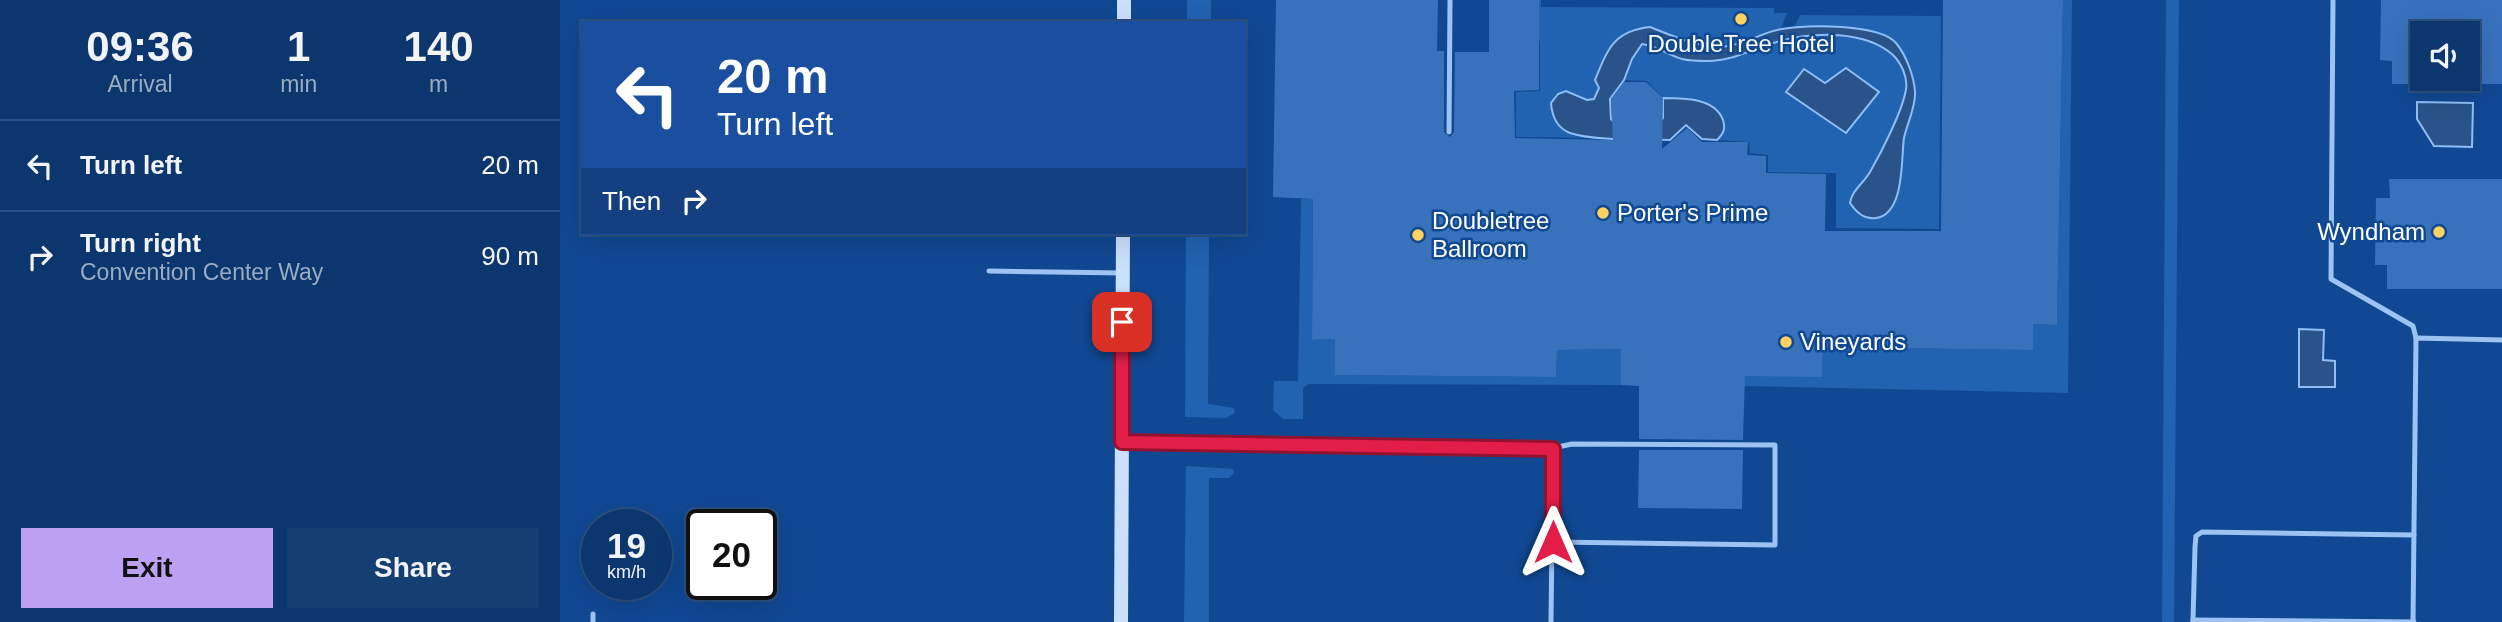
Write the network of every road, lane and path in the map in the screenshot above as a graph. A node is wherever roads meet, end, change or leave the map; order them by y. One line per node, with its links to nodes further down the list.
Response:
1 (1124, 0): 4 (street)
2 (1450, 0): 5 (lane)
3 (2333, 0): 9 (lane)
4 (1124, 21)
5 (1449, 132)
6 (1123, 235): 8 (street)
7 (989, 271): 8 (lane)
8 (1123, 274): 11 (street)
9 (2416, 338): 10 (lane); 13 (lane)
10 (2502, 340)
11 (1122, 442): 12 (lane); 18 (street)
12 (1553, 449): 14 (lane); 14 (lane)
13 (2414, 534): 16 (lane); 20 (lane)
14 (1553, 542): 19 (lane)
15 (593, 614): 17 (lane)
16 (2193, 621): 20 (lane)
17 (593, 622)
18 (1121, 622)
19 (1551, 622)
20 (2414, 622)

